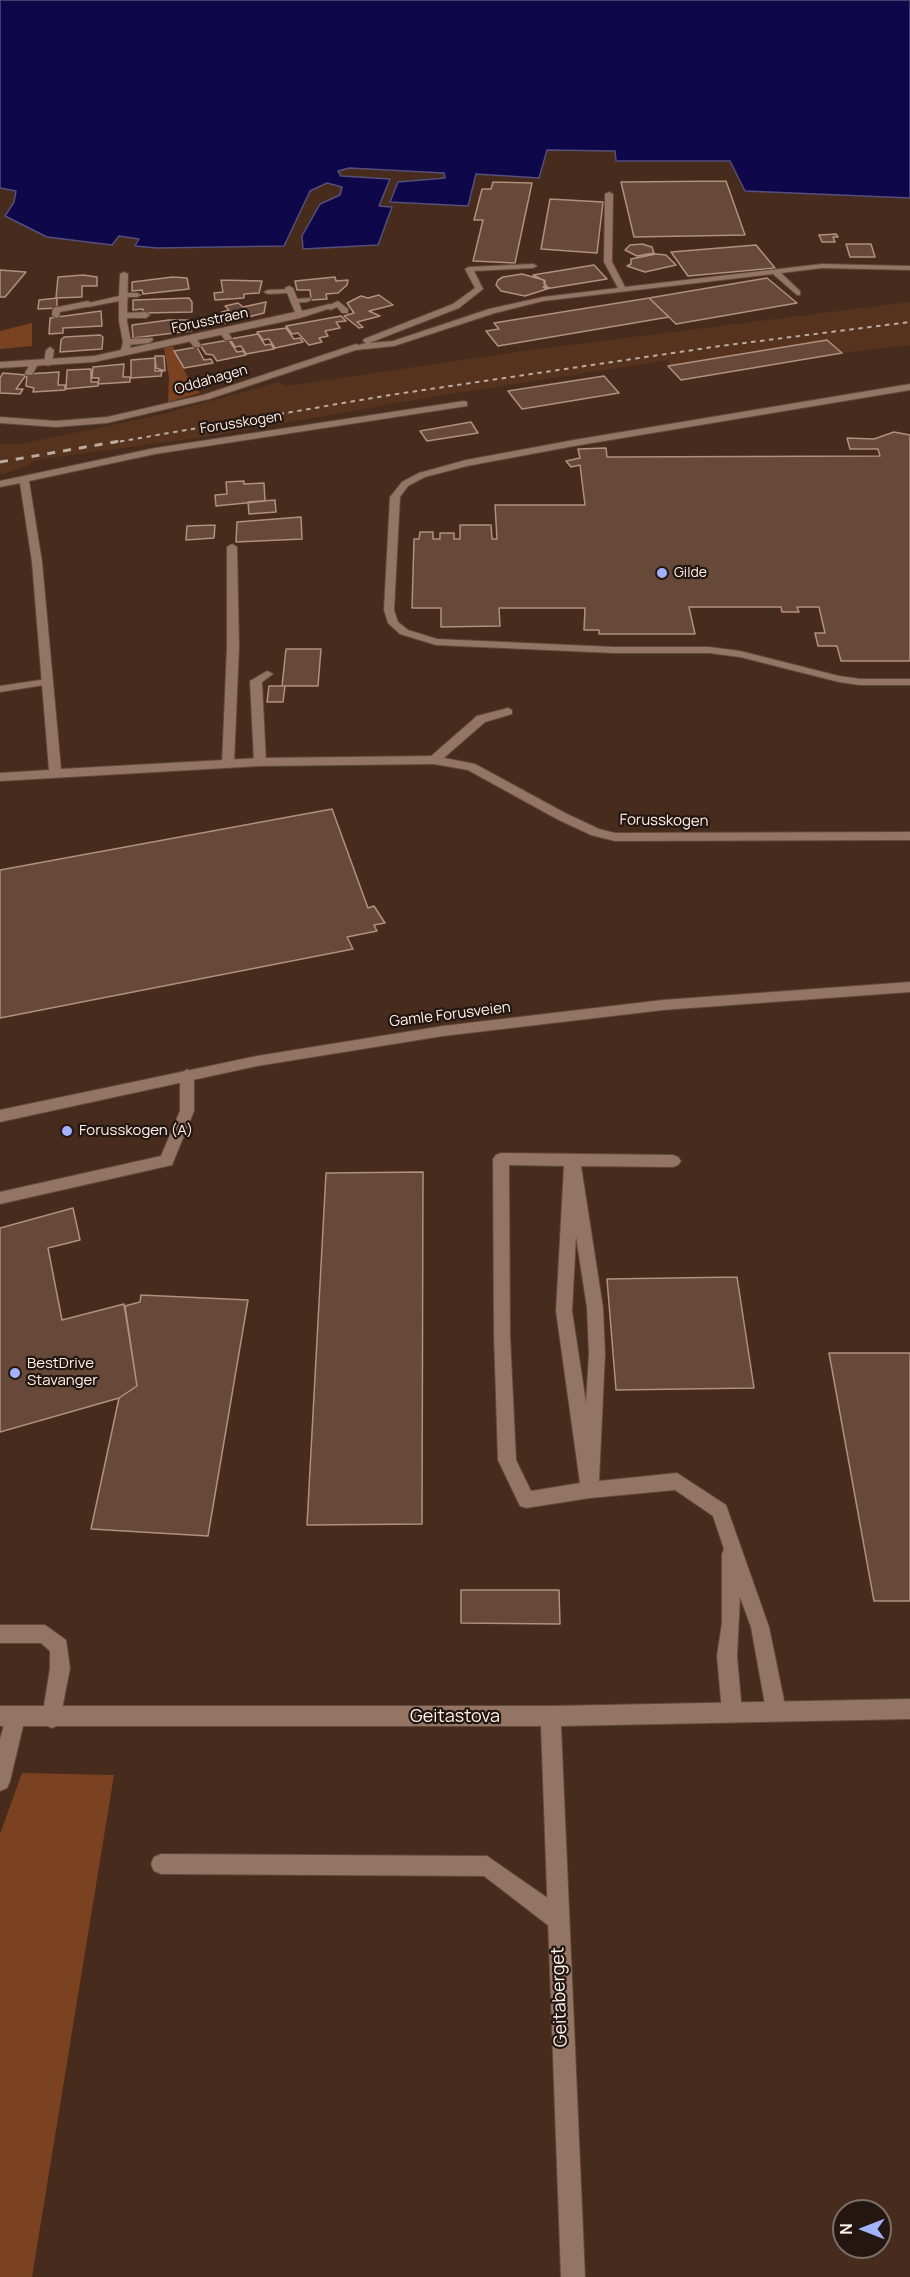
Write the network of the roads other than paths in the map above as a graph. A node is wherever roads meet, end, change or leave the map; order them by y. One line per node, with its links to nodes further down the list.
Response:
1 (609, 194): 8 (street)
2 (857, 260): 4 (street)
3 (533, 266): 23 (street)
4 (822, 266): 5 (street); 6 (street, Oddahagen)
5 (910, 268)
6 (775, 272): 8 (street, Oddahagen); 10 (street)
7 (124, 274): 12 (street)
8 (622, 288): 23 (street, Oddahagen)
9 (268, 292): 14 (street)
10 (797, 293)
11 (137, 295): 12 (street)
12 (124, 297): 16 (street); 20 (street)
13 (307, 300): 14 (street)
14 (294, 301): 21 (street)
15 (64, 302): 16 (street)
16 (88, 304): 18 (street)
17 (345, 311): 21 (street, Forusstraen)
18 (56, 315)
19 (146, 315): 20 (street)
20 (123, 316): 25 (street)
21 (298, 317): 25 (street, Forusstraen)
22 (149, 340): 25 (street)
23 (356, 347): 30 (street, Oddahagen)
24 (50, 350): 26 (street)
25 (126, 351): 26 (street, Forusstraen)
26 (48, 363): 27 (street, Forusstraen)
27 (1, 367)
28 (910, 387): 36 (street)
29 (464, 404): 31 (street, Forusskogen)
30 (1, 420)
31 (24, 480): 32 (street, Forusskogen); 35 (street)
32 (0, 484)
33 (232, 547): 41 (street)
34 (267, 674): 40 (street)
35 (47, 682): 37 (street); 42 (street)
36 (910, 682)
37 (0, 689)
38 (508, 712): 39 (street)
39 (434, 760): 40 (street, Forusskogen); 44 (street, Forusskogen)
40 (260, 762): 41 (street, Forusskogen)
41 (228, 764): 42 (street, Forusskogen)
42 (55, 772): 43 (street, Forusskogen)
43 (0, 777)
44 (910, 836)
45 (910, 987): 46 (street, Gamle Forusveien)
46 (187, 1075): 47 (street, Gamle Forusveien); 50 (street)
47 (0, 1116)
48 (572, 1160): 49 (street); 51 (street); 51 (street); 51 (street)
49 (673, 1161)
50 (0, 1198)
51 (590, 1490): 52 (street)
52 (731, 1539): 55 (street); 56 (street)
53 (0, 1634): 59 (street)
54 (910, 1709): 55 (street, Geitastova)
55 (776, 1710): 56 (street, Geitastova)
56 (732, 1712): 57 (street, Geitastova)
57 (551, 1716): 59 (street, Geitastova); 62 (street, Geitaberget)
58 (7, 1717): 59 (street, Geitastova); 60 (street)
59 (52, 1718)
60 (0, 1780)
61 (161, 1864): 62 (street)
62 (557, 1918): 63 (street, Geitaberget)
63 (573, 2277)

